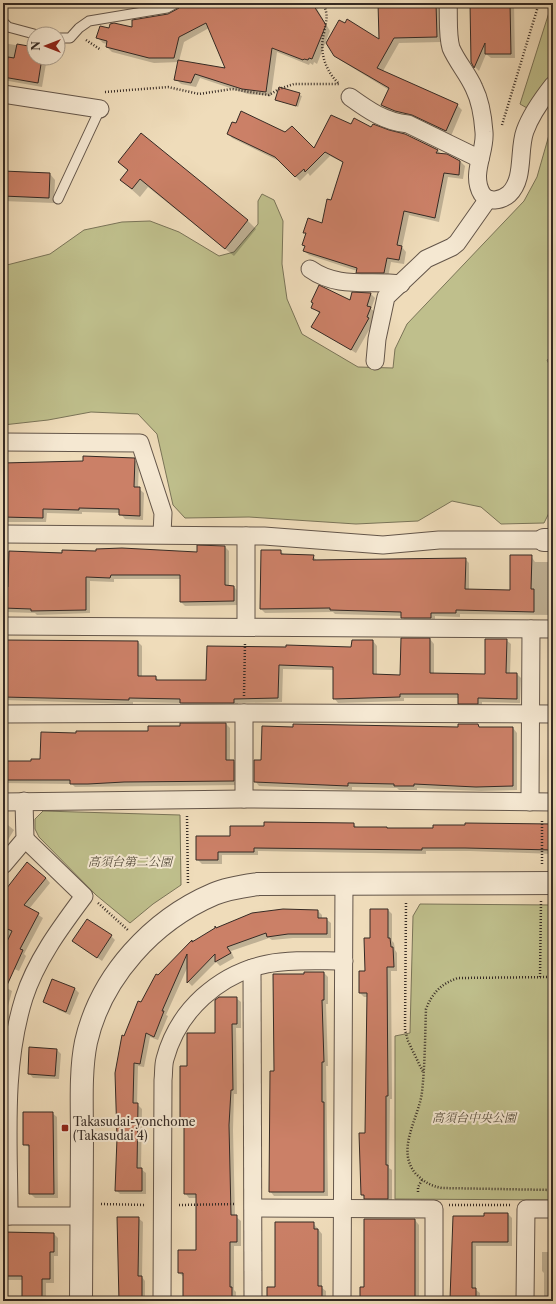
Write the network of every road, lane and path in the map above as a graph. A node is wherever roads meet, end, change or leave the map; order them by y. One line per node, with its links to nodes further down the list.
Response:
1 (176, 3): 7 (lane)
2 (323, 3): 8 (path)
3 (448, 3): 15 (street)
4 (540, 3): 14 (path)
5 (3, 22): 6 (lane)
6 (26, 32)
7 (66, 38)
8 (339, 84): 10 (path); 12 (path)
9 (553, 85): 17 (street)
10 (104, 92)
11 (3, 94): 13 (street)
12 (350, 97): 15 (street)
13 (100, 109): 16 (lane)
14 (500, 131)
15 (480, 158): 17 (street)
16 (58, 199)
17 (488, 199): 19 (street)
18 (310, 269): 19 (street)
19 (400, 284): 20 (street)
20 (376, 362)
21 (3, 442): 23 (street)
22 (3, 534): 23 (street)
23 (162, 534): 24 (street)
24 (246, 536): 25 (street); 27 (street)
25 (548, 540)
26 (3, 626): 27 (street)
27 (246, 627): 28 (street); 30 (path)
28 (531, 629): 29 (street); 32 (street)
29 (553, 629)
30 (244, 713): 31 (street); 32 (street); 34 (street)
31 (3, 714)
32 (531, 714): 33 (street); 38 (street)
33 (553, 714)
34 (244, 799): 35 (street); 38 (street)
35 (186, 800): 37 (street); 43 (path)
36 (3, 802): 37 (street)
37 (24, 802): 39 (street)
38 (542, 802): 42 (path)
39 (25, 839): 40 (street); 44 (street)
40 (3, 865)
41 (344, 882): 42 (street); 47 (street); 59 (street)
42 (545, 883): 49 (path)
43 (188, 889)
44 (84, 896): 46 (path); 58 (street)
45 (406, 899): 51 (path)
46 (130, 932)
47 (344, 961): 48 (street); 53 (street)
48 (252, 968): 54 (street); 61 (street)
49 (540, 977): 50 (path); 51 (path)
50 (553, 977)
51 (423, 1072): 52 (path)
52 (553, 1190)
53 (342, 1207): 54 (street); 55 (street); 63 (street)
54 (254, 1208): 62 (street)
55 (434, 1209): 56 (path); 64 (street)
56 (526, 1209): 57 (street); 65 (street)
57 (553, 1209)
58 (6, 1216): 59 (street)
59 (81, 1216): 60 (street)
60 (81, 1301)
61 (162, 1301)
62 (253, 1301)
63 (342, 1301)
64 (434, 1301)
65 (525, 1301)

